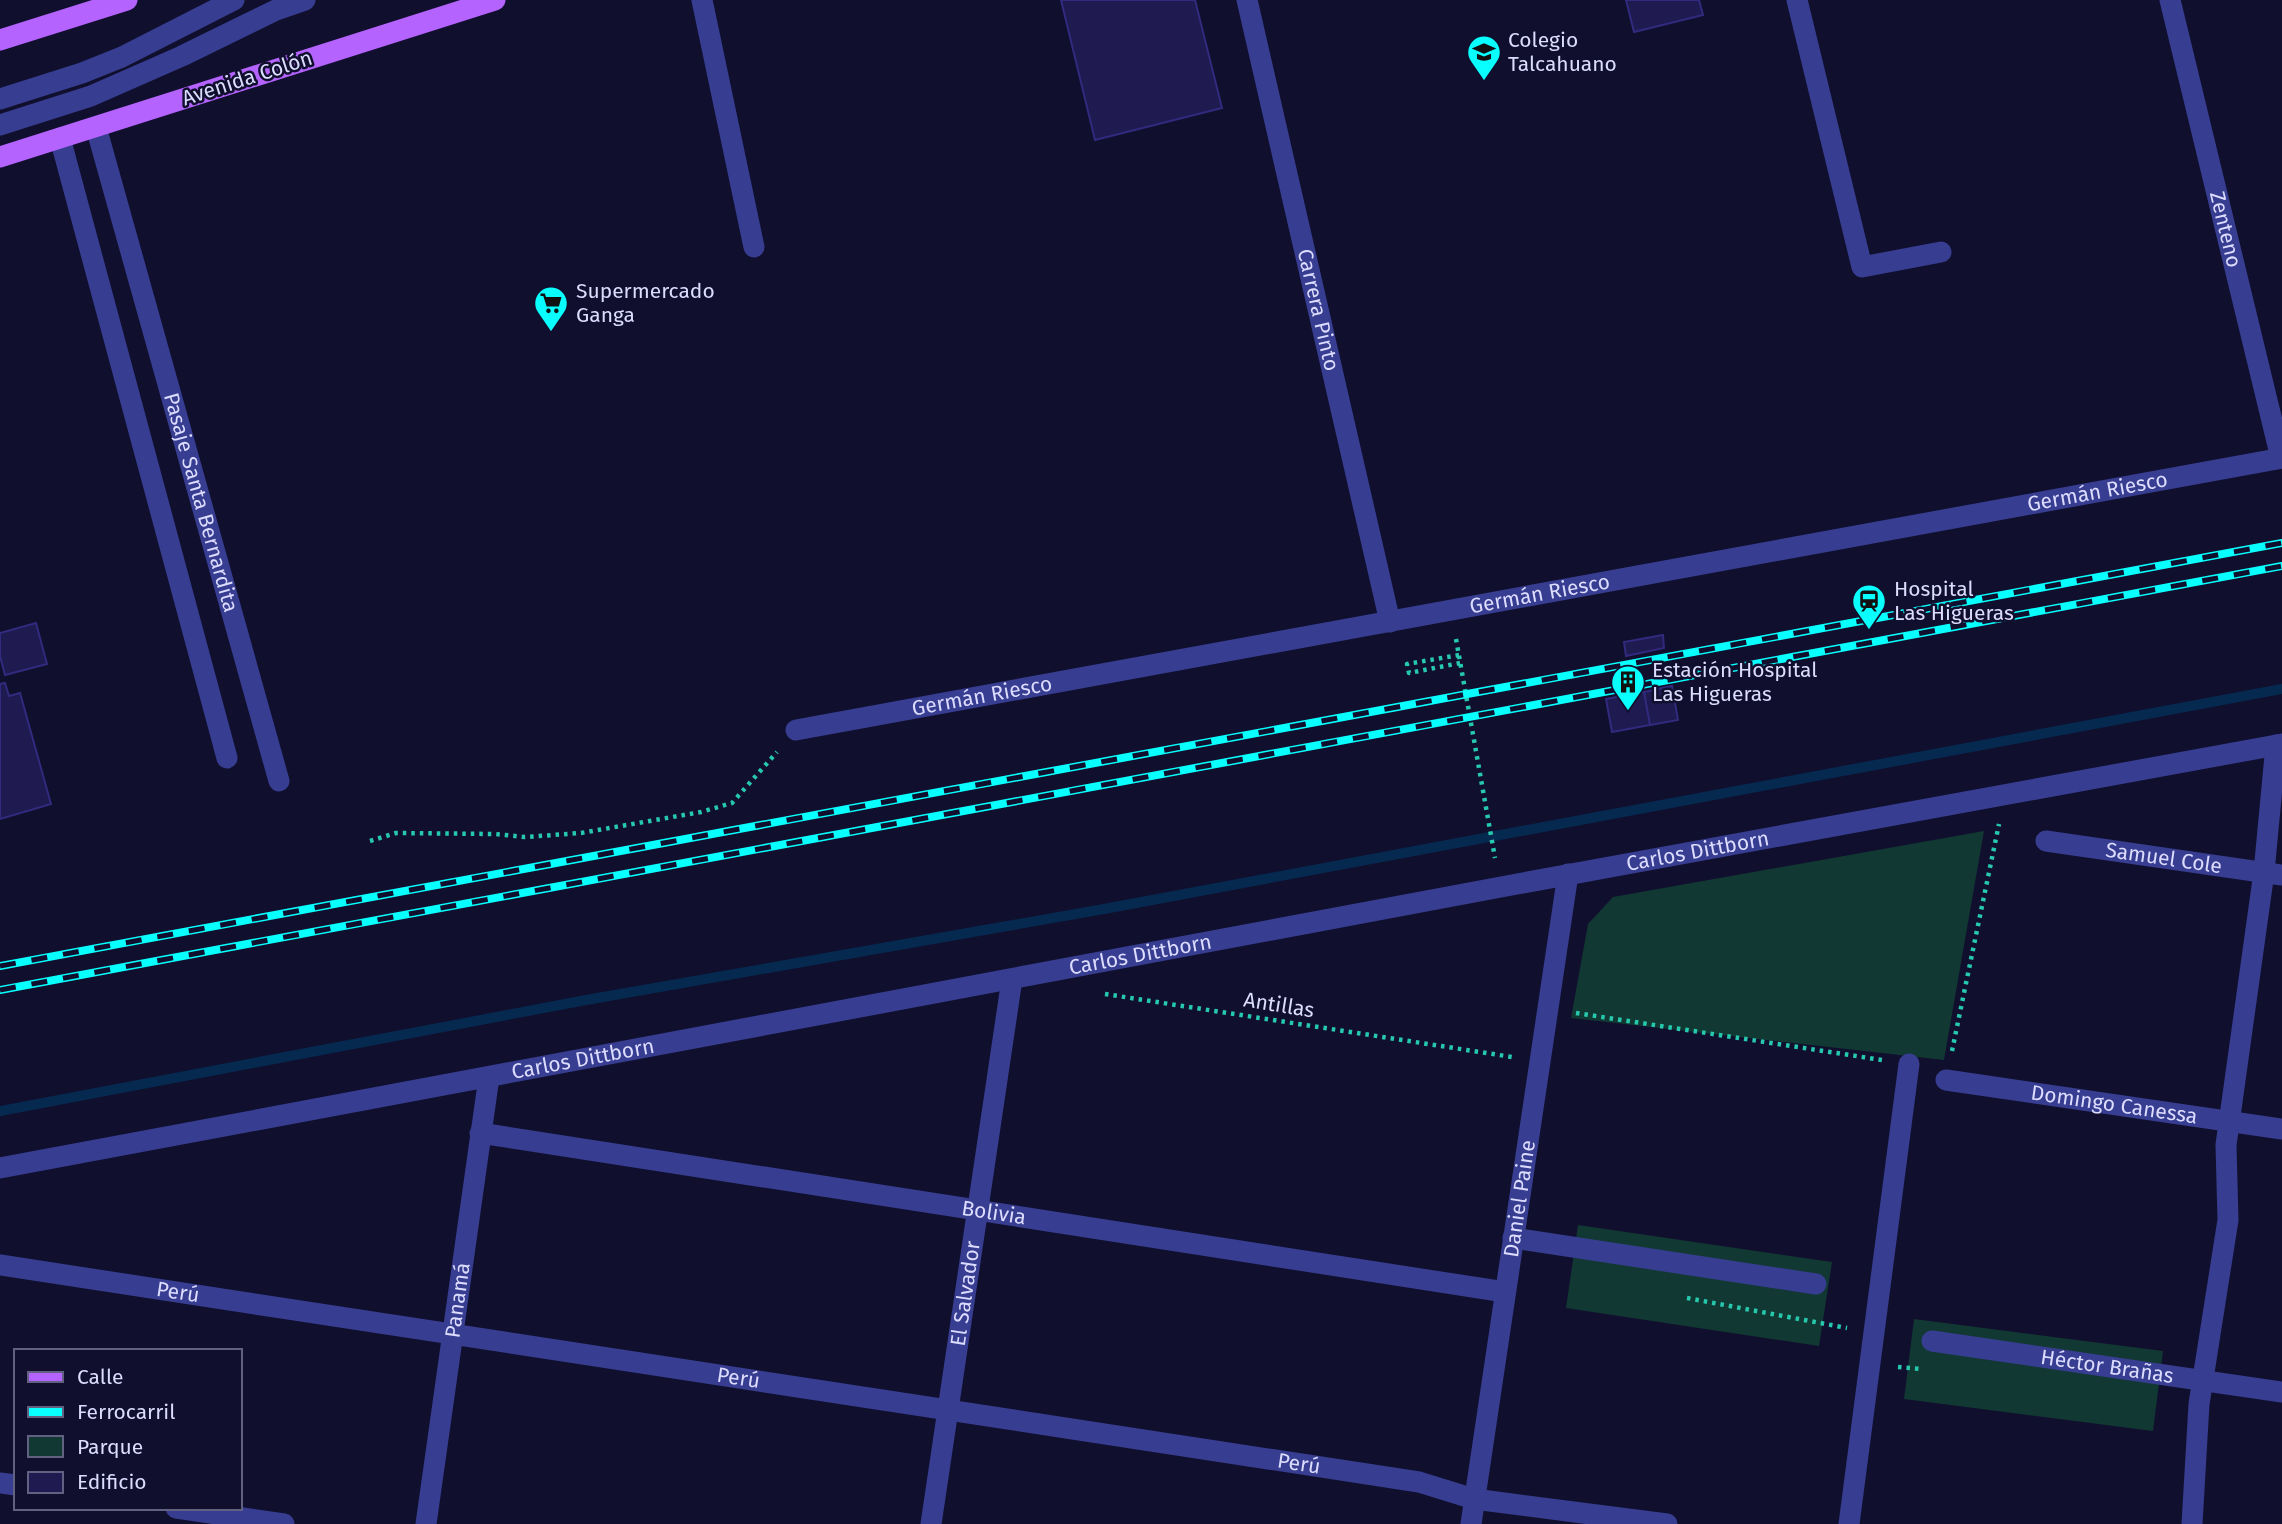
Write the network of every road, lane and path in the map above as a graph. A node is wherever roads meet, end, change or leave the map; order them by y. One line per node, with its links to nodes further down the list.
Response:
1 (234, 0): 10 (street)
2 (305, 0): 11 (street)
3 (495, 0): 12 (main road, Avenida Colón)
4 (702, 0): 15 (street)
5 (1247, 0): 18 (street, Carrera Pinto)
6 (1797, 0): 16 (street)
7 (2170, 0): 17 (street, Zenteno)
8 (118, 1): 9 (main road)
9 (0, 40)
10 (0, 99)
11 (0, 125)
12 (96, 127): 13 (main road, Avenida Colón); 23 (street, Pasaje Santa Bernardita)
13 (60, 138): 14 (main road, Avenida Colón); 22 (street)
14 (0, 157)
15 (754, 247)
16 (1941, 252)
17 (2282, 458): 18 (street, Germán Riesco)
18 (1390, 622): 20 (street, Germán Riesco)
19 (1460, 663): 19 (path); 27 (path)
20 (796, 730): 25 (path)
21 (2279, 744): 24 (street, Carlos Dittborn); 29 (street)
22 (227, 758)
23 (279, 781)
24 (2005, 795): 28 (street, Carlos Dittborn); 36 (path)
25 (370, 841)
26 (2046, 841): 29 (street, Samuel Cole)
27 (1495, 856)
28 (1568, 874): 30 (street, Carlos Dittborn); 32 (street, Daniel Paine)
29 (2273, 874): 37 (street)
30 (1012, 979): 35 (street, Carlos Dittborn); 41 (street, El Salvador)
31 (1093, 992): 33 (path, Antillas)
32 (1548, 1009): 33 (street, Daniel Paine); 34 (path)
33 (1540, 1062): 42 (street, Daniel Paine)
34 (1909, 1064): 47 (street)
35 (489, 1077): 39 (street, Panamá); 40 (street, Carlos Dittborn)
36 (1946, 1080): 37 (street, Domingo Canessa)
37 (2229, 1121): 38 (street, Domingo Canessa); 50 (street)
38 (2282, 1129)
39 (480, 1133): 41 (street, Bolivia); 48 (street, Panamá)
40 (0, 1168)
41 (978, 1210): 45 (street, Bolivia); 52 (street, El Salvador)
42 (1513, 1238): 44 (street); 45 (street, Daniel Paine)
43 (0, 1265): 48 (street, Perú)
44 (1816, 1284)
45 (1505, 1292): 53 (street, Daniel Paine)
46 (1686, 1297): 47 (path)
47 (1875, 1334): 60 (street)
48 (453, 1335): 52 (street, Perú); 56 (street, Panamá)
49 (1932, 1341): 50 (street, Héctor Brañas)
50 (2203, 1381): 51 (street, Héctor Brañas); 61 (street)
51 (2282, 1392)
52 (948, 1411): 53 (street, Perú); 57 (street, El Salvador)
53 (1474, 1499): 58 (street, Daniel Paine); 59 (street, Perú)
54 (190, 1510): 55 (street)
55 (284, 1524)
56 (426, 1524)
57 (931, 1524)
58 (1471, 1524)
59 (1667, 1524)
60 (1849, 1524)
61 (2192, 1524)

